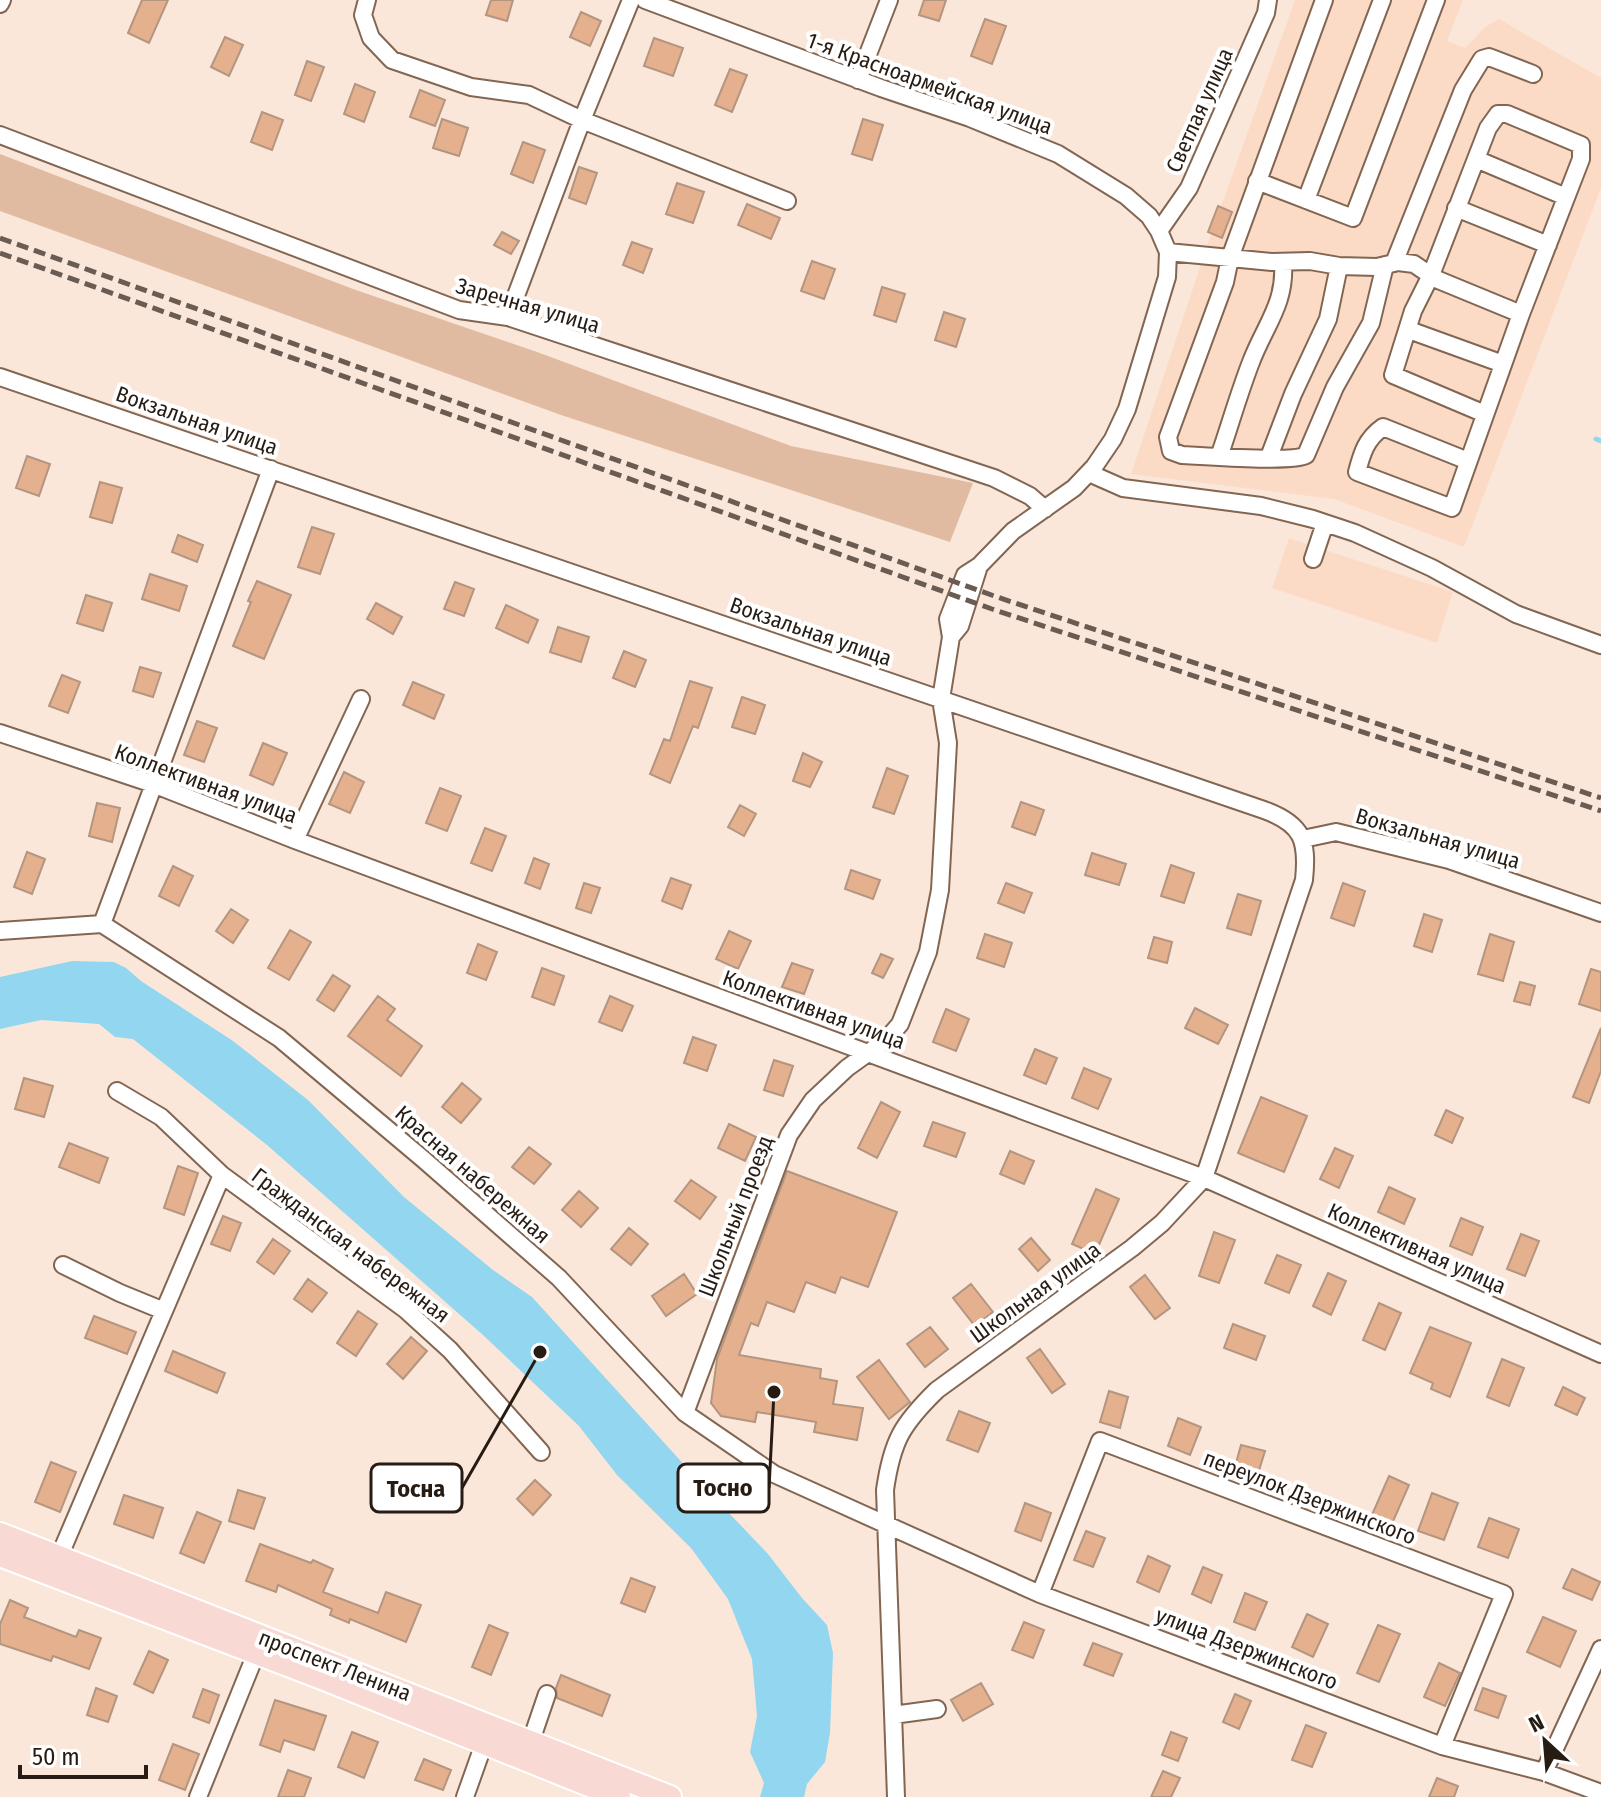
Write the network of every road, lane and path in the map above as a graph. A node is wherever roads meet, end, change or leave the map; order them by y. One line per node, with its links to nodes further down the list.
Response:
1 (367, 0): 11 (street)
2 (631, 0): 11 (street)
3 (645, 0): 10 (street, 1-я Красноармейская улица)
4 (889, 0): 10 (street)
5 (1268, 0): 19 (street, Светлая улица)
6 (1324, 0): 14 (street)
7 (1382, 0): 16 (street)
8 (1436, 0): 16 (street)
9 (1533, 74): 24 (street)
10 (858, 80): 19 (street, 1-я Красноармейская улица)
11 (582, 120): 17 (street); 28 (street)
12 (0, 135): 28 (street, Заречная улица)
13 (1476, 159): 15 (street); 15 (street); 18 (street)
14 (1257, 181): 16 (street); 22 (street)
15 (1566, 197): 20 (street)
16 (1306, 200)
17 (787, 201)
18 (1456, 208): 20 (street); 26 (street)
19 (1159, 231): 21 (street, 1-я Красноармейская улица)
20 (1548, 245): 27 (street)
21 (1168, 252): 22 (street); 37 (street)
22 (1230, 258): 23 (street); 33 (street)
23 (1283, 262): 25 (street); 33 (street)
24 (1389, 264): 25 (street); 26 (street); 34 (street)
25 (1339, 266): 34 (street)
26 (1431, 275): 27 (street); 29 (street)
27 (1521, 314): 30 (street)
28 (508, 317): 38 (street, Заречная улица)
29 (1409, 330): 30 (street); 32 (street)
30 (1503, 364): 32 (street)
31 (0, 377): 36 (street, Вокзальная улица)
32 (1485, 414): 35 (street)
33 (1219, 457): 34 (street)
34 (1269, 457)
35 (1468, 461): 35 (street)
36 (271, 469): 43 (street, Вокзальная улица); 45 (street)
37 (1089, 473): 38 (street); 39 (street)
38 (1045, 509): 43 (street, Школьный проезд)
39 (1325, 523): 40 (street); 41 (street)
40 (1313, 559)
41 (1601, 645)
42 (361, 699): 47 (street)
43 (941, 699): 46 (street, Вокзальная улица); 51 (street, Школьный проезд)
44 (0, 733): 45 (street, Коллективная улица)
45 (153, 784): 47 (street, Коллективная улица); 49 (street)
46 (1303, 839): 48 (street, Вокзальная улица); 54 (street, Школьная улица)
47 (295, 840): 51 (street, Коллективная улица)
48 (1601, 913)
49 (102, 924): 50 (street); 58 (street, Красная набережная)
50 (0, 931)
51 (868, 1052): 54 (street, Коллективная улица); 58 (street, Школьный проезд)
52 (117, 1091): 53 (street, Гражданская набережная)
53 (222, 1175): 56 (street); 59 (street, Гражданская набережная)
54 (1204, 1178): 57 (street, Коллективная улица); 60 (street, Школьная улица)
55 (63, 1265): 56 (street)
56 (164, 1311): 63 (street)
57 (1601, 1354)
58 (685, 1413): 60 (street, Красная набережная)
59 (541, 1452)
60 (885, 1524): 64 (street, улица Дзержинского); 69 (street, Школьная улица)
61 (0, 1534): 63 (main road, проспект Ленина)
62 (0, 1555): 65 (main road, проспект Ленина)
63 (59, 1557): 65 (main road, проспект Ленина)
64 (1040, 1594): 72 (street, улица Дзержинского); 72 (street, переулок Дзержинского)
65 (260, 1645): 70 (main road, проспект Ленина); 75 (street)
66 (1601, 1649): 73 (street)
67 (547, 1694): 71 (street)
68 (937, 1709): 69 (street)
69 (893, 1715): 79 (street, Школьная улица)
70 (488, 1734): 71 (main road, проспект Ленина); 76 (street); 77 (main road, проспект Ленина)
71 (531, 1741): 78 (main road, проспект Ленина)
72 (1442, 1746): 73 (street, улица Дзержинского)
73 (1544, 1772): 74 (street, улица Дзержинского)
74 (1601, 1793)
75 (198, 1797)
76 (465, 1797)
77 (619, 1797)
78 (670, 1797)
79 (896, 1797)

